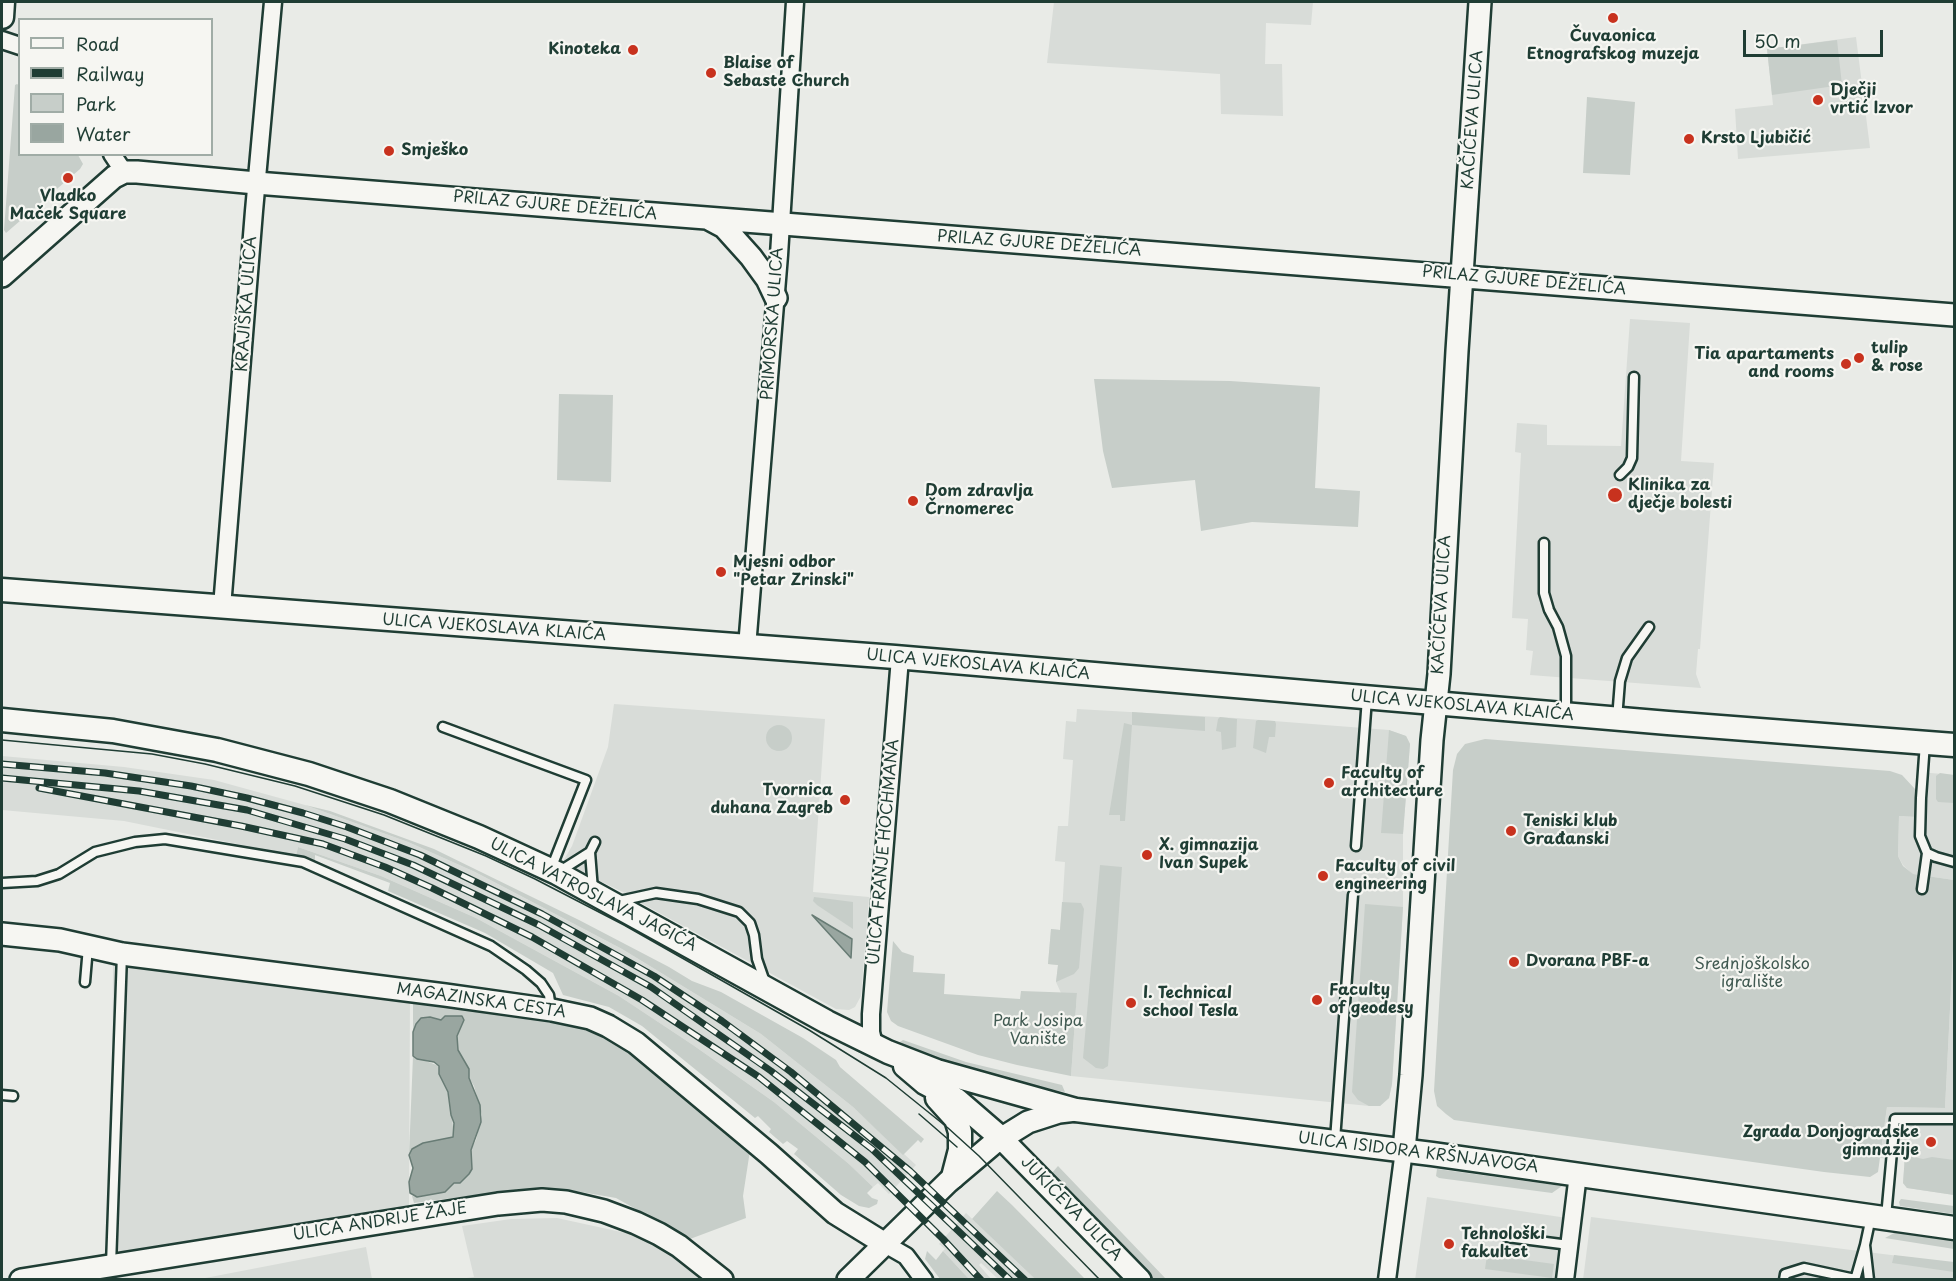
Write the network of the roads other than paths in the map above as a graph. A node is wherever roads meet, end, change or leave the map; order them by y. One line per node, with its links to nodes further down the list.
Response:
1 (3, 2): 5 (main road)
2 (273, 2): 10 (street, KRAJIŠKA ULICA)
3 (795, 2): 12 (street, PRIMORSKA ULICA)
4 (1480, 2): 14 (street, KAČIĆEVA ULICA)
5 (2, 17)
6 (2, 40): 7 (street)
7 (18, 45)
8 (113, 156): 9 (street)
9 (124, 172): 10 (street, PRILAZ GJURE DEŽELIĆA); 13 (street)
10 (256, 183): 11 (street, PRILAZ GJURE DEŽELIĆA); 21 (street, KRAJIŠKA ULICA)
11 (709, 218): 12 (street, PRILAZ GJURE DEŽELIĆA); 15 (street)
12 (780, 224): 14 (street, PRILAZ GJURE DEŽELIĆA); 15 (street, PRIMORSKA ULICA)
13 (2, 276)
14 (1462, 276): 16 (street, PRILAZ GJURE DEŽELIĆA); 26 (street, KAČIĆEVA ULICA)
15 (776, 298): 23 (street, PRIMORSKA ULICA)
16 (1954, 315)
17 (1634, 377): 18 (lane)
18 (1620, 475)
19 (1544, 543): 27 (lane)
20 (2, 590): 21 (main road, ULICA VJEKOSLAVA KLAIĆA)
21 (222, 607): 23 (main road, ULICA VJEKOSLAVA KLAIĆA)
22 (1649, 627): 28 (lane)
23 (747, 647): 24 (main road, ULICA VJEKOSLAVA KLAIĆA)
24 (900, 658): 25 (main road, ULICA VJEKOSLAVA KLAIĆA); 49 (street, ULICA FRANJE HOCHMANA)
25 (1367, 698): 26 (main road, ULICA VJEKOSLAVA KLAIĆA); 34 (lane)
26 (1436, 704): 27 (main road, ULICA VJEKOSLAVA KLAIĆA); 57 (street, KAČIĆEVA ULICA)
27 (1566, 715): 28 (main road, ULICA VJEKOSLAVA KLAIĆA)
28 (1617, 719): 31 (main road, ULICA VJEKOSLAVA KLAIĆA)
29 (2, 720): 38 (main road, ULICA VATROSLAVA JAGIĆA)
30 (443, 727): 38 (lane)
31 (1925, 743): 32 (main road, ULICA VJEKOSLAVA KLAIĆA); 36 (lane)
32 (1954, 745)
33 (595, 842): 35 (lane)
34 (1356, 846)
35 (591, 852): 38 (lane); 42 (lane)
36 (1928, 853): 37 (lane); 40 (lane)
37 (1954, 862)
38 (554, 871): 42 (main road, ULICA VATROSLAVA JAGIĆA)
39 (2, 883): 48 (lane)
40 (1922, 890)
41 (1353, 895): 56 (lane)
42 (603, 897): 47 (main road, ULICA VATROSLAVA JAGIĆA); 47 (lane)
43 (2, 934): 44 (street, MAGAZINSKA CESTA)
44 (88, 947): 45 (street, MAGAZINSKA CESTA); 46 (lane)
45 (122, 954): 48 (street, MAGAZINSKA CESTA); 66 (lane)
46 (85, 982)
47 (767, 987): 49 (main road, ULICA VATROSLAVA JAGIĆA)
48 (552, 1010): 63 (street, MAGAZINSKA CESTA)
49 (881, 1048): 50 (main road); 53 (main road, ULICA ISIDORA KRŠNJAVOGA)
50 (926, 1083): 55 (main road); 59 (main road)
51 (2, 1095): 52 (lane)
52 (13, 1096)
53 (1076, 1110): 55 (street); 56 (main road, ULICA ISIDORA KRŠNJAVOGA)
54 (1954, 1119): 60 (lane)
55 (1001, 1138): 59 (street); 72 (street, JUKIĆEVA ULICA)
56 (1335, 1142): 57 (main road, ULICA ISIDORA KRŠNJAVOGA)
57 (1404, 1150): 58 (main road, ULICA ISIDORA KRŠNJAVOGA); 73 (street, KAČIĆEVA ULICA)
58 (1578, 1174): 60 (main road, ULICA ISIDORA KRŠNJAVOGA); 64 (street)
59 (953, 1177): 63 (street)
60 (1879, 1218): 61 (main road, ULICA ISIDORA KRŠNJAVOGA); 65 (lane)
61 (1954, 1228)
62 (1507, 1237): 64 (lane)
63 (885, 1244): 70 (street); 71 (street)
64 (1569, 1245): 74 (street)
65 (1865, 1245): 67 (lane); 76 (lane)
66 (111, 1265): 68 (street, ULICA ANDRIJE ŽAJE); 69 (street, ULICA ANDRIJE ŽAJE)
67 (1855, 1279): 75 (lane)
68 (21, 1280)
69 (722, 1280)
70 (848, 1280)
71 (924, 1280)
72 (1140, 1280)
73 (1387, 1280)
74 (1565, 1280)
75 (1784, 1280)
76 (1869, 1280)

